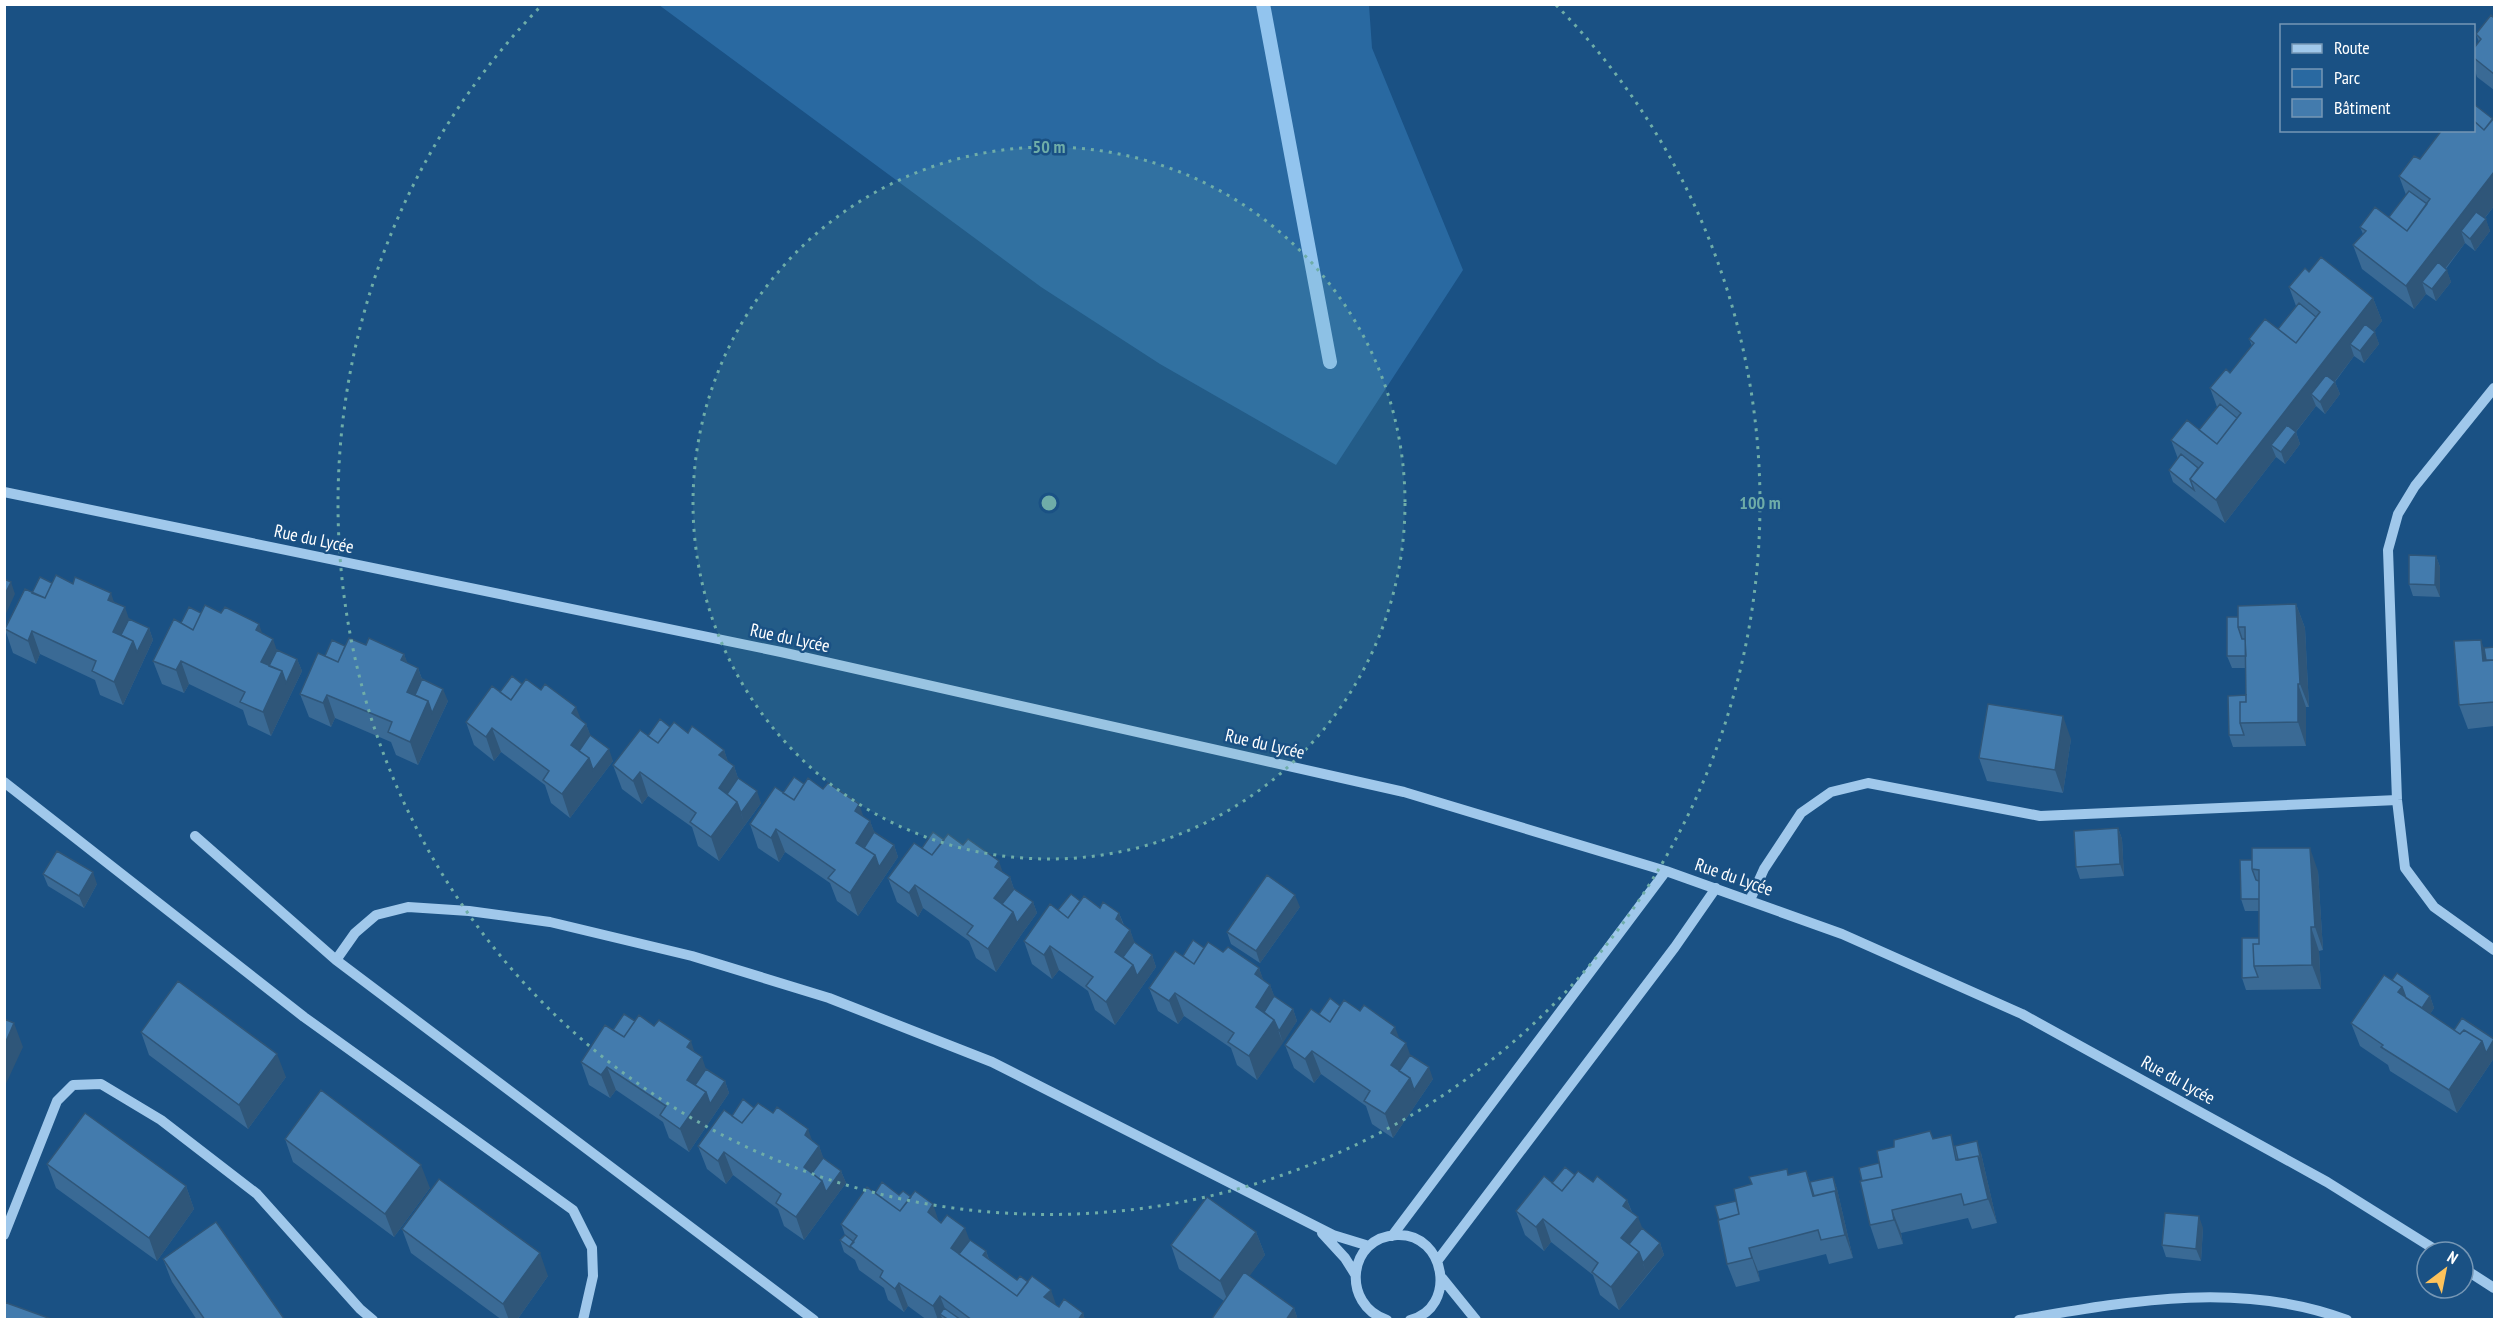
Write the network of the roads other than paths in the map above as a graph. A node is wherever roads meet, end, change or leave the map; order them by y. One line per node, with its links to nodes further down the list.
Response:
1 (2494, 388): 4 (street)
2 (4, 492): 6 (street, Rue du Lycée)
3 (4, 782): 23 (street)
4 (2397, 800): 8 (street); 9 (street)
5 (195, 836): 10 (street)
6 (1666, 871): 7 (street, Rue du Lycée); 13 (street)
7 (1716, 888): 8 (street, Rue du Lycée); 16 (street)
8 (1750, 900): 14 (street, Rue du Lycée)
9 (2494, 950)
10 (336, 960): 11 (street); 24 (street)
11 (1316, 1226): 15 (street); 17 (street)
12 (4, 1235): 22 (street)
13 (1392, 1236): 15 (street); 16 (street)
14 (2420, 1240)
15 (1369, 1246): 17 (street)
16 (1438, 1260): 19 (street)
17 (1354, 1274): 25 (street)
18 (2475, 1276): 20 (street)
19 (1442, 1278): 21 (street); 27 (street)
20 (2494, 1288)
21 (1413, 1319): 26 (street)
22 (373, 1320)
23 (583, 1320)
24 (814, 1320)
25 (1387, 1320)
26 (1428, 1320)
27 (1476, 1320)
28 (2019, 1320): 29 (street)
29 (2347, 1320)

